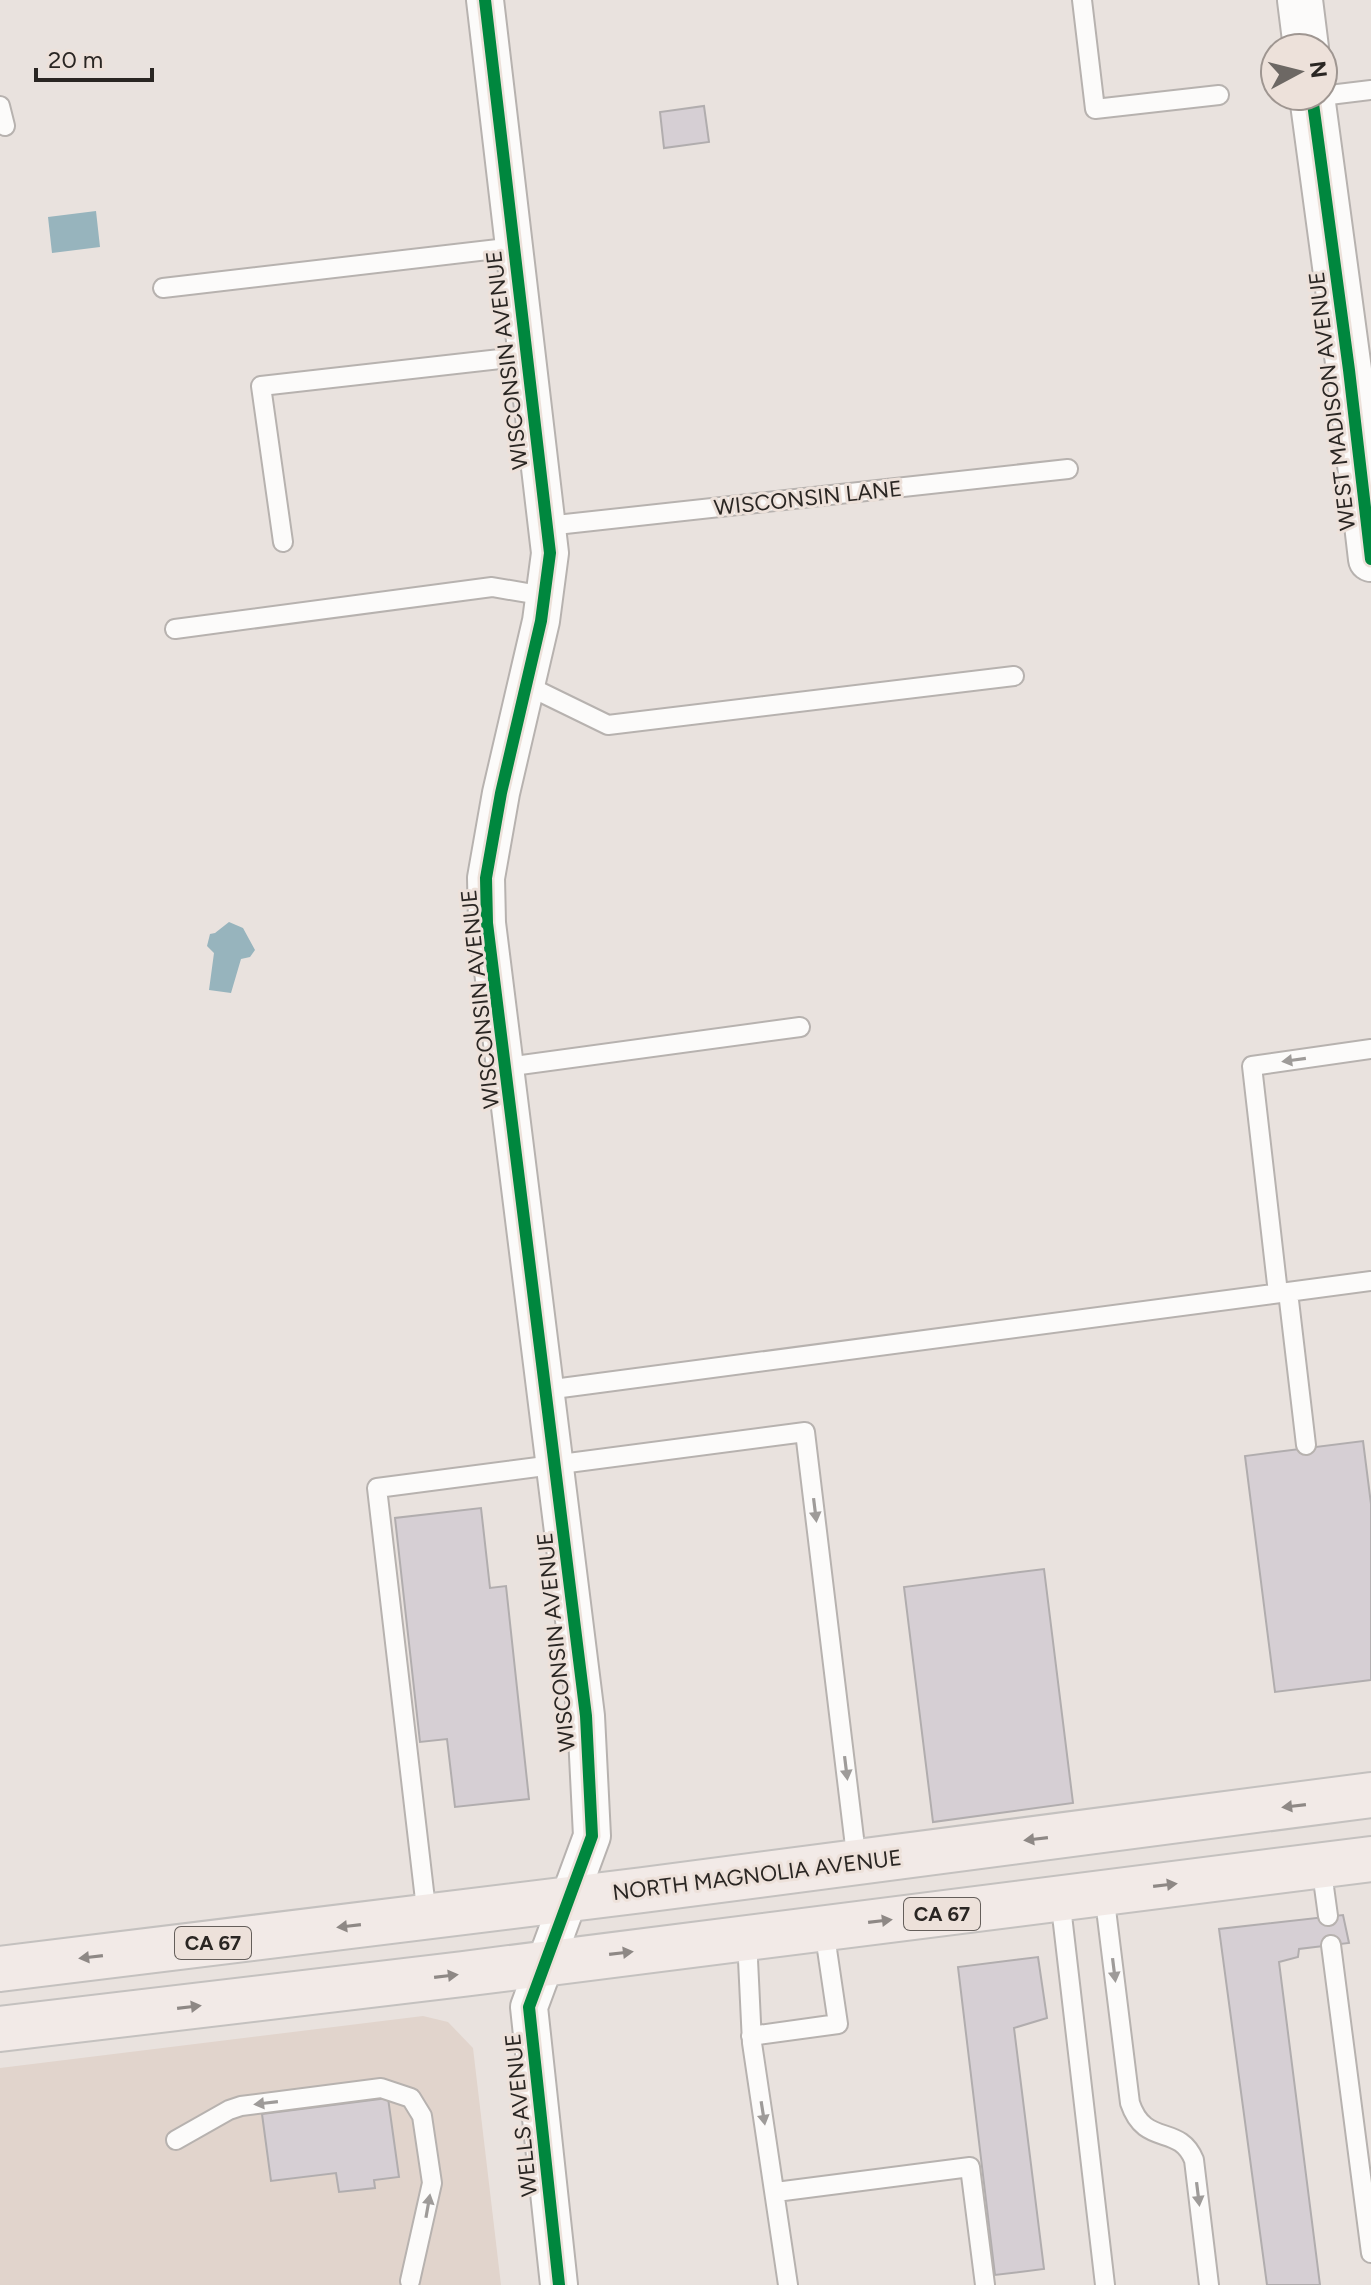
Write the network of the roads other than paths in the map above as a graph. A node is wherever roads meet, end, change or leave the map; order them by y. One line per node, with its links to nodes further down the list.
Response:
1 (485, 0): 11 (street, WISCONSIN AVENUE)
2 (1082, 0): 7 (lane)
3 (1300, 0): 4 (street)
4 (1304, 32)
5 (1371, 90): 6 (lane)
6 (1339, 94)
7 (1219, 95)
8 (0, 106): 10 (lane)
9 (1315, 112): 14 (street, WEST MADISON AVENUE)
10 (5, 126)
11 (514, 247): 12 (lane); 13 (street, WISCONSIN AVENUE)
12 (163, 288)
13 (527, 356): 16 (street, WISCONSIN AVENUE); 17 (lane)
14 (1360, 368): 18 (street, WEST MADISON AVENUE)
15 (1068, 469): 16 (lane, WISCONSIN LANE)
16 (547, 526): 19 (street, WISCONSIN AVENUE)
17 (283, 542)
18 (1371, 559)
19 (545, 596): 20 (lane); 22 (street, WISCONSIN AVENUE)
20 (175, 629)
21 (1014, 676): 22 (lane)
22 (526, 685): 25 (street, WISCONSIN AVENUE)
23 (800, 1027): 25 (lane)
24 (1371, 1049): 27 (lane, one-way to 27)
25 (506, 1067): 28 (street, WISCONSIN AVENUE)
26 (1371, 1281): 27 (lane)
27 (1283, 1292): 28 (lane); 29 (lane)
28 (546, 1390): 30 (street, WISCONSIN AVENUE)
29 (1306, 1445)
30 (557, 1465): 33 (lane, one-way to 33); 37 (street, WISCONSIN AVENUE); 39 (lane)
31 (1371, 1795): 33 (main road, NORTH MAGNOLIA AVENUE / CA 67, one-way to 33)
32 (1371, 1859): 34 (main road, CA 67)
33 (857, 1863): 37 (main road, NORTH MAGNOLIA AVENUE / CA 67)
34 (1321, 1865): 35 (main road, CA 67, one-way to 34); 38 (lane)
35 (1104, 1893): 36 (main road, CA 67); 55 (lane, one-way to 55)
36 (1060, 1898): 40 (main road, CA 67, one-way to 36); 54 (lane)
37 (568, 1899): 39 (main road, NORTH MAGNOLIA AVENUE / CA 67); 43 (street, WELLS AVENUE)
38 (1328, 1916)
39 (427, 1917): 44 (main road, NORTH MAGNOLIA AVENUE / CA 67, one-way to 44)
40 (824, 1929): 41 (main road, CA 67); 46 (lane)
41 (747, 1939): 43 (main road, CA 67, one-way to 41); 46 (lane)
42 (1331, 1945): 49 (lane)
43 (544, 1962): 45 (main road, CA 67, one-way to 43); 51 (street, WELLS AVENUE)
44 (0, 1969)
45 (0, 2029)
46 (751, 2036): 48 (lane, one-way to 48)
47 (176, 2140): 50 (lane, one-way to 47)
48 (776, 2192): 52 (lane); 53 (lane)
49 (1371, 2253)
50 (410, 2281)
51 (559, 2285)
52 (788, 2285)
53 (985, 2285)
54 (1105, 2285)
55 (1209, 2285)

